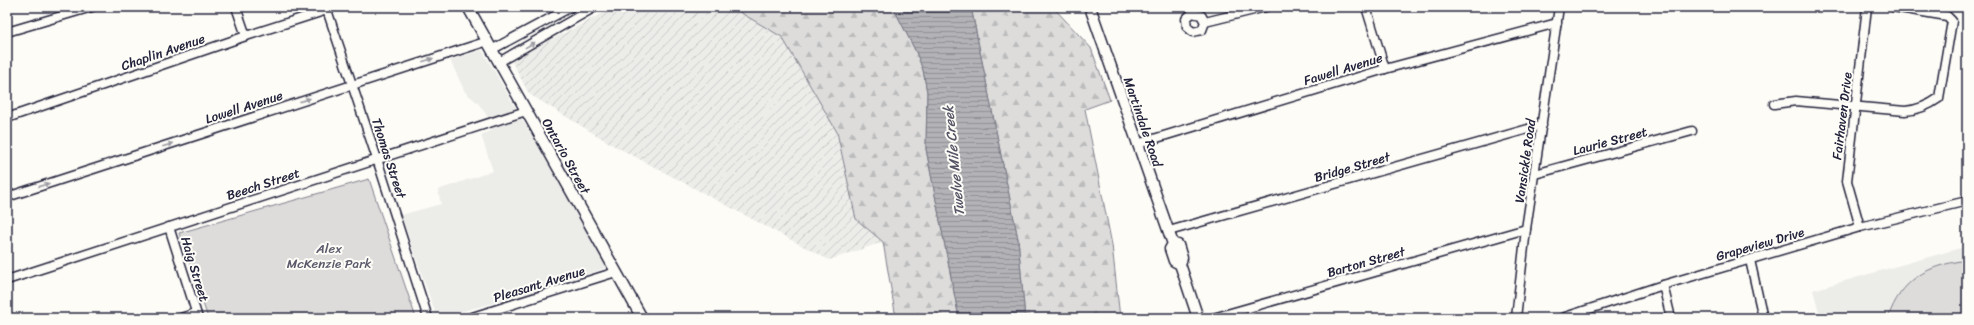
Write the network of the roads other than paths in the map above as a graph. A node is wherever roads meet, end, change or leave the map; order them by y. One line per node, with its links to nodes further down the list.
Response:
1 (92, 7): 15 (street)
2 (236, 7): 16 (street)
3 (468, 7): 17 (main road, Ontario Street)
4 (571, 7): 17 (street, Lowell Avenue)
5 (596, 7): 18 (street, one-way to 5)
6 (1090, 7): 27 (main road, Martindale Road)
7 (1266, 7): 13 (street)
8 (1366, 7): 19 (street)
9 (1559, 7): 14 (street, Vansickle Road)
10 (1867, 7): 22 (street, Fairhaven Drive)
11 (1893, 7): 22 (street)
12 (326, 8): 16 (street, Chaplin Avenue); 20 (street, Thomas Street)
13 (1205, 22)
14 (1557, 22): 19 (street, Fawell Avenue); 25 (street, Vansickle Road)
15 (7, 32)
16 (246, 36): 24 (street, Chaplin Avenue)
17 (490, 45): 18 (main road, Ontario Street); 20 (street, Lowell Avenue, one-way to 17)
18 (499, 62): 23 (main road, Ontario Street)
19 (1385, 69): 27 (street, Fawell Avenue)
20 (351, 85): 28 (street, Thomas Street); 30 (street, Lowell Avenue, one-way to 20)
21 (1774, 104): 22 (street)
22 (1856, 106): 33 (street, Fairhaven Drive)
23 (526, 111): 28 (street, Beech Street); 37 (main road, Ontario Street)
24 (7, 118)
25 (1542, 125): 29 (street, Vansickle Road); 35 (street, Bridge Street)
26 (1692, 131): 29 (street, Laurie Street)
27 (1137, 144): 35 (main road, Martindale Road)
28 (377, 159): 32 (street, Beech Street); 42 (street, Thomas Street)
29 (1536, 174): 34 (street, Vansickle Road)
30 (7, 197)
31 (1967, 201): 33 (street, Grapeview Drive)
32 (170, 227): 38 (street, Beech Street); 40 (street, Haig Street)
33 (1860, 227): 36 (street, Grapeview Drive)
34 (1526, 229): 46 (street, Barton Street); 47 (street, Vansickle Road)
35 (1169, 231): 45 (main road, Martindale Road)
36 (1750, 260): 39 (street, Grapeview Drive); 50 (street)
37 (616, 272): 43 (street, Pleasant Avenue); 44 (main road, Ontario Street)
38 (7, 280)
39 (1663, 285): 48 (street, Grapeview Drive); 49 (street)
40 (197, 316): 41 (street)
41 (182, 318)
42 (428, 318)
43 (469, 318)
44 (642, 318)
45 (1198, 318)
46 (1213, 318)
47 (1516, 318)
48 (1562, 318)
49 (1671, 318)
50 (1763, 318)

